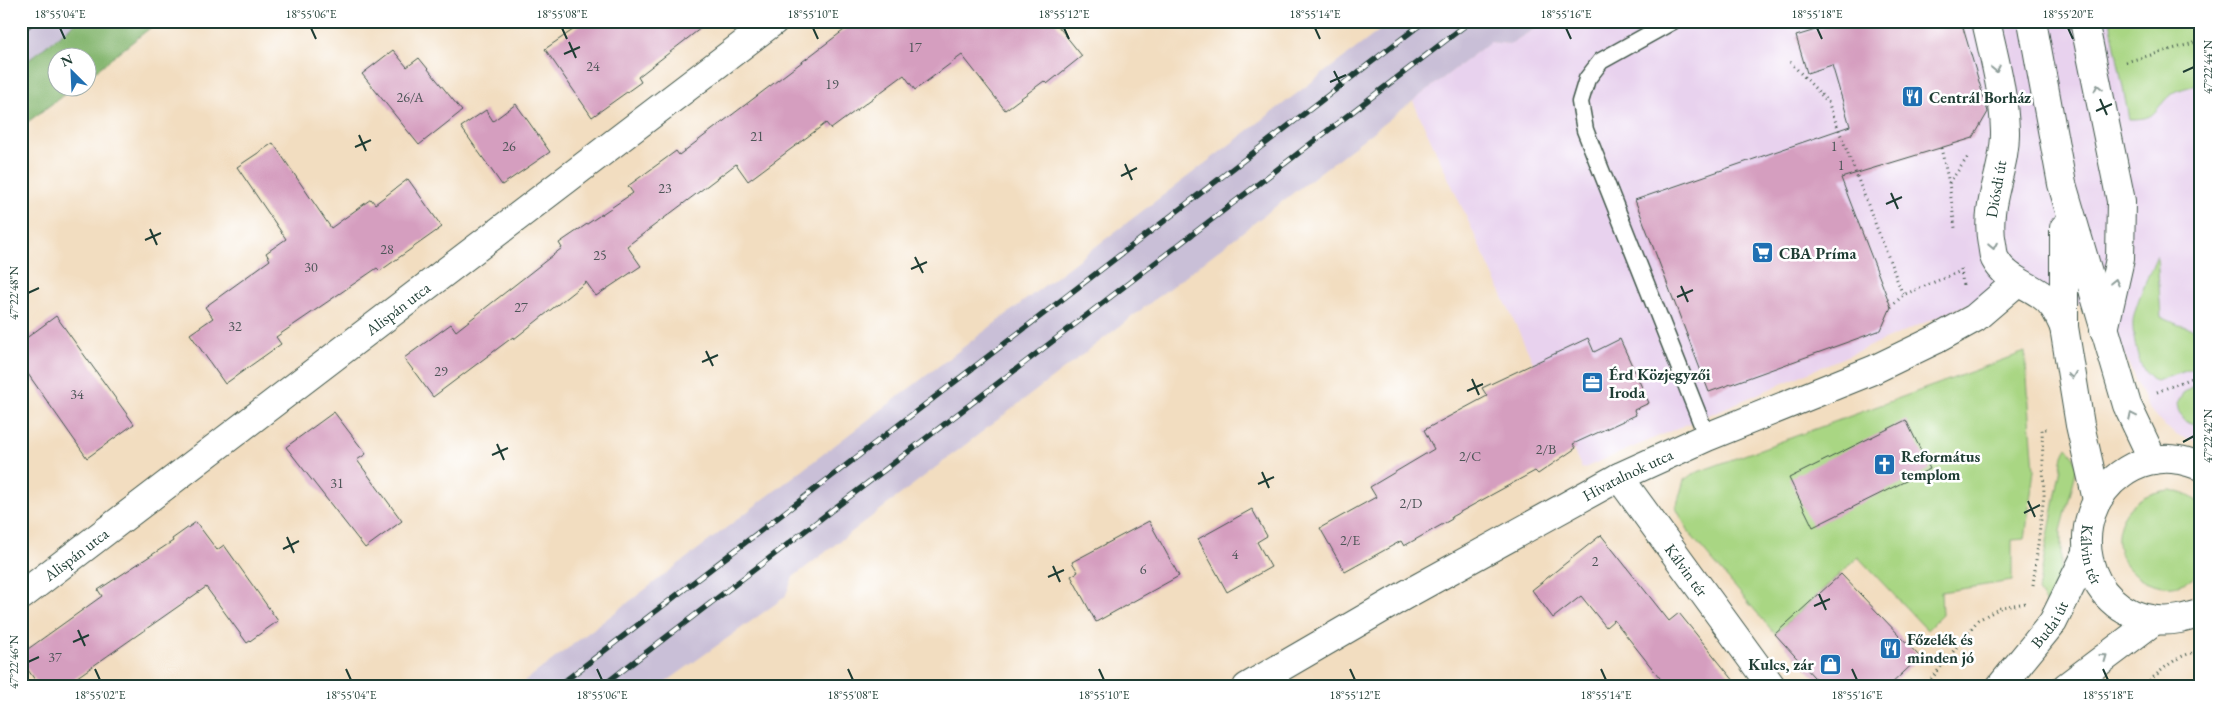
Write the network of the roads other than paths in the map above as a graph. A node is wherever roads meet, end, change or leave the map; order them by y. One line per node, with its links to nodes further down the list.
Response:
1 (774, 21): 16 (street, Alispán utca)
2 (1673, 21): 10 (lane)
3 (1986, 21): 7 (street, Diósdi út, one-way to 7)
4 (2032, 21): 6 (street, Diósdi út)
5 (2084, 21): 9 (street, Diósdi út, one-way to 5)
6 (2062, 184): 8 (street, Diósdi út); 9 (street, Diósdi út)
7 (2017, 282): 8 (street, Diósdi út); 10 (street, Hivatalnok utca)
8 (2064, 327): 14 (street, Diósdi út, one-way to 14)
9 (2104, 330): 11 (street, Diósdi út, one-way to 9)
10 (1707, 438): 13 (street, Hivatalnok utca)
11 (2153, 460): 12 (street, Kálvin tér); 14 (street, Kálvin tér)
12 (2201, 466)
13 (1619, 477): 18 (street, Hivatalnok utca); 19 (street, Kálvin tér)
14 (2097, 500): 15 (street, Kálvin tér)
15 (2087, 553): 17 (street, Kálvin tér); 20 (street, Budai út)
16 (21, 596)
17 (2184, 621): 21 (street, one-way to 17)
18 (1247, 687)
19 (1772, 687)
20 (2000, 687)
21 (2066, 687)

